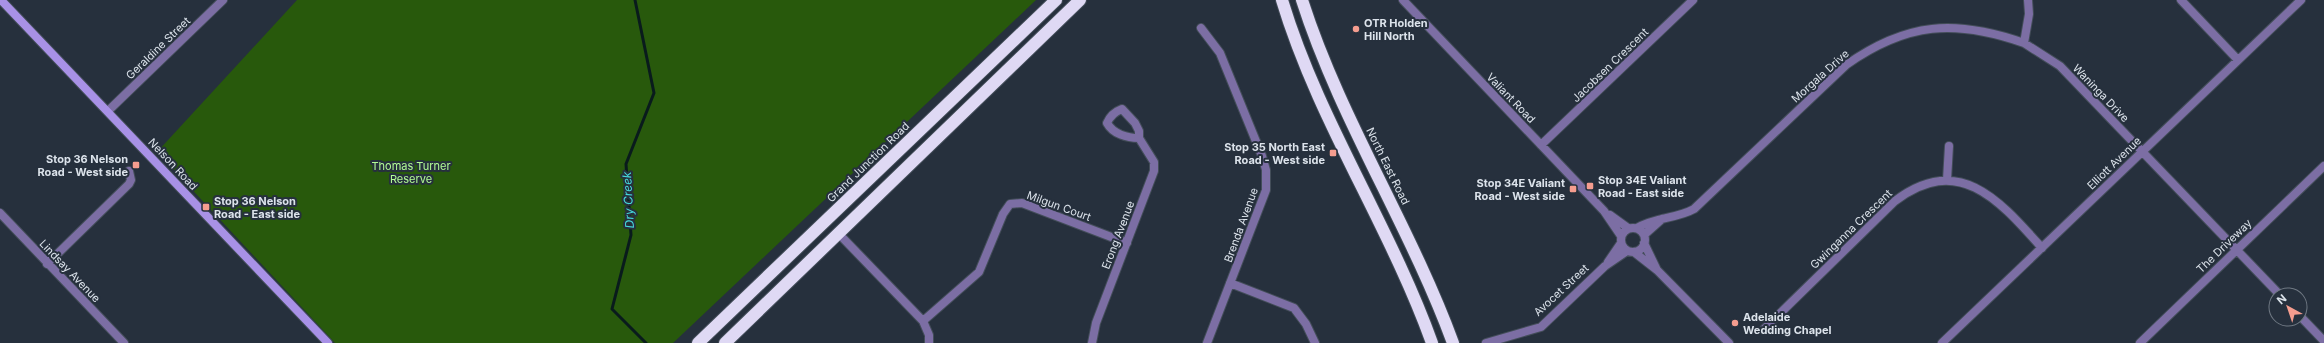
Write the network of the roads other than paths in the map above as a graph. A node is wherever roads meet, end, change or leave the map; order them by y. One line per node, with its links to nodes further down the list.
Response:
1 (1, 0): 15 (main road, Nelson Road)
2 (223, 0): 15 (street, Geraldine Street)
3 (1056, 0): 26 (highway, Grand Junction Road)
4 (1080, 0): 28 (highway)
5 (1282, 0): 43 (highway)
6 (1302, 0): 56 (highway, North East Road)
7 (1403, 0): 17 (street, Valiant Road)
8 (1694, 0): 17 (street, Jacobsen Crescent)
9 (2028, 0): 13 (street)
10 (2181, 0): 14 (street)
11 (2301, 0): 14 (street, Elliott Avenue)
12 (1202, 28): 38 (street, Brenda Avenue)
13 (2024, 43): 19 (street, Waninga Drive); 25 (street, Morgala Drive)
14 (2238, 60): 19 (street, Elliott Avenue)
15 (108, 111): 47 (main road, Nelson Road)
16 (1138, 138): 31 (street, Erong Avenue)
17 (1541, 145): 23 (street, Valiant Road)
18 (1949, 146): 22 (street)
19 (2142, 151): 32 (street, Elliott Avenue); 33 (street, Waninga Drive)
20 (2324, 166): 33 (street, The Driveway)
21 (129, 170): 35 (street)
22 (1947, 180): 32 (street, Gwinganna Crescent); 42 (street, Gwinganna Crescent)
23 (1604, 211): 27 (street, Valiant Road); 29 (street, Valiant Road)
24 (0, 213): 35 (street, Lindsay Avenue)
25 (1663, 218): 27 (street, Morgala Drive); 30 (street)
26 (826, 221): 28 (highway); 48 (highway, Grand Junction Road)
27 (1632, 228): 29 (street, Avocet Street); 30 (street, Valiant Road)
28 (838, 234): 40 (street); 49 (highway)
29 (1621, 239): 34 (street, Valiant Road); 36 (street, Avocet Street)
30 (1644, 239): 34 (street, Avocet Street); 37 (street)
31 (1127, 243): 40 (street, Milgun Court); 51 (street, Erong Avenue)
32 (2042, 248): 58 (street, Elliott Avenue)
33 (2236, 250): 39 (street, Waninga Drive); 59 (street, The Driveway)
34 (1631, 251): 36 (street, Avocet Street); 37 (street)
35 (47, 264): 46 (street, Lindsay Avenue)
36 (1605, 266): 57 (street, Avocet Street)
37 (1658, 270): 45 (street)
38 (1230, 283): 52 (street, Brenda Avenue); 53 (street)
39 (2272, 287)
40 (923, 321): 50 (street)
41 (2308, 324): 44 (street)
42 (1764, 329)
43 (1428, 331): 54 (highway); 55 (highway)
44 (2324, 341)
45 (1728, 342)
46 (124, 343)
47 (328, 343)
48 (698, 343)
49 (725, 343)
50 (929, 343)
51 (1092, 343)
52 (1207, 343)
53 (1315, 343)
54 (1432, 343)
55 (1441, 343)
56 (1453, 343)
57 (1486, 343)
58 (1942, 343)
59 (2140, 343)

